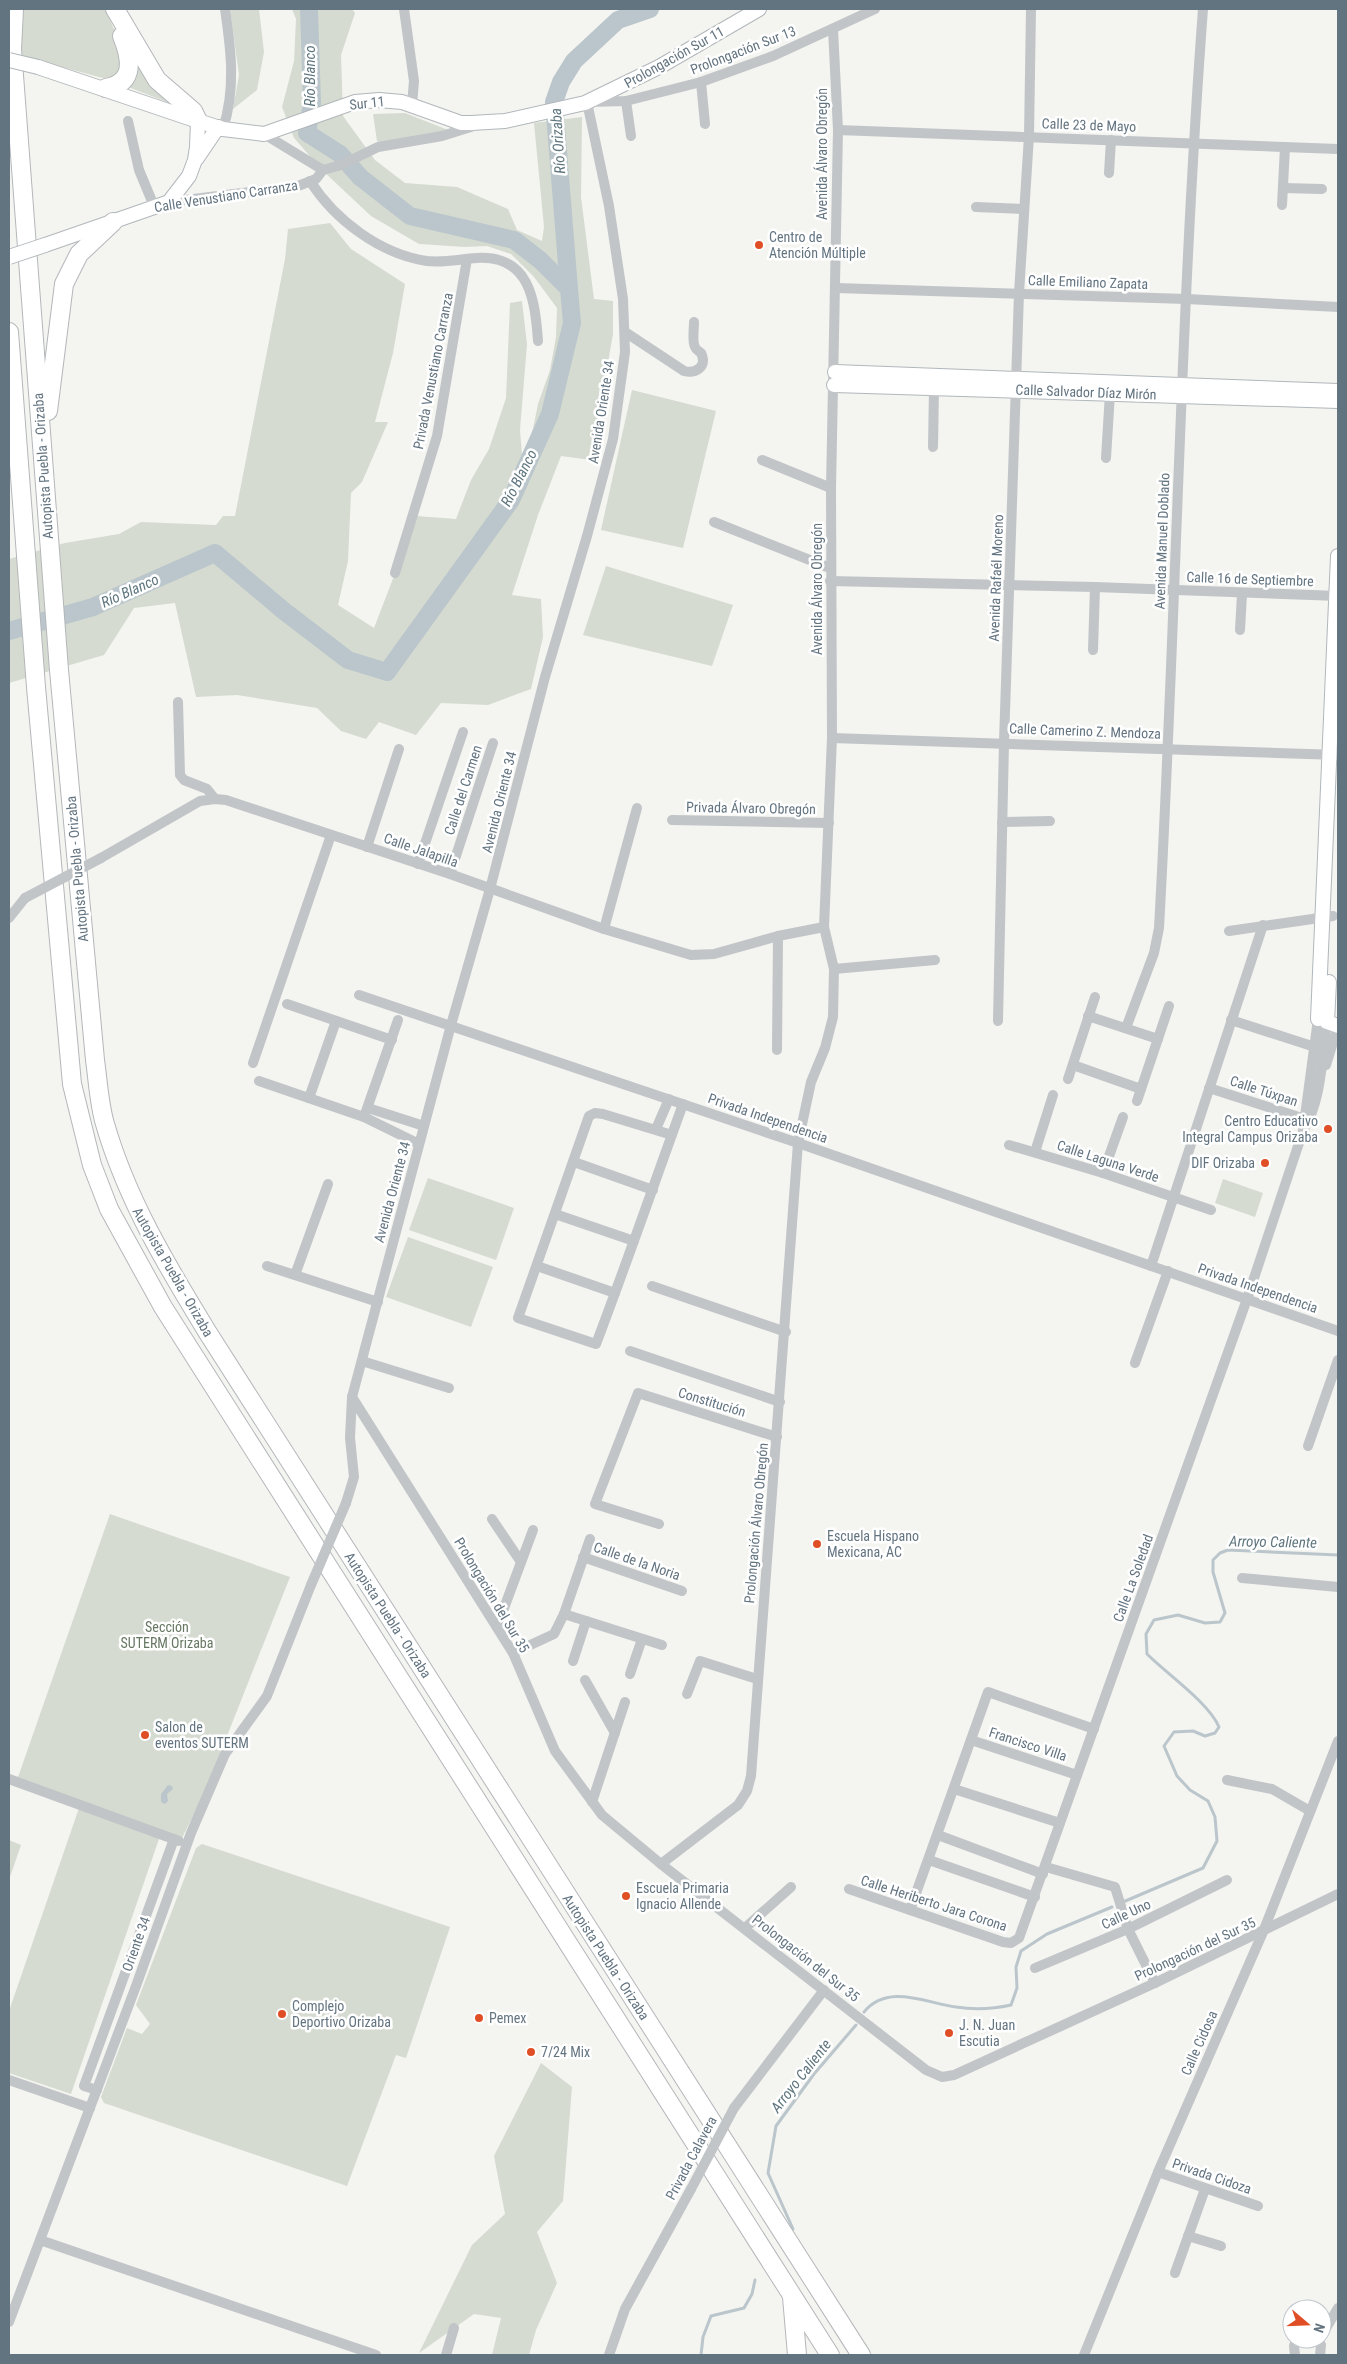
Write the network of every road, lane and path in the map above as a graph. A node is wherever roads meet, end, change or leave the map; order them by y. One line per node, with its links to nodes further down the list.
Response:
1 (14, 9): 64 (highway, Autopista Puebla - Orizaba)
2 (110, 9): 13 (highway)
3 (114, 9): 18 (highway)
4 (225, 9): 21 (street)
5 (404, 9): 16 (street)
6 (759, 9): 15 (street, Prolongación Sur 11)
7 (875, 9): 10 (street, Prolongación Sur 13)
8 (1031, 9): 25 (street, Avenida Rafaél Moreno)
9 (1203, 9): 27 (street, Avenida Manuel Doblado)
10 (833, 29): 12 (street, Prolongación Sur 13); 22 (street, Avenida Álvaro Obregón)
11 (9, 60): 13 (street, Sur 11, bridge)
12 (701, 82): 14 (street, Prolongación Sur 13); 20 (street)
13 (106, 88): 18 (street, Sur 11)
14 (626, 101): 15 (street, Prolongación Sur 13); 24 (street)
15 (586, 103): 19 (street, Sur 11); 50 (street, Avenida Oriente 34)
16 (412, 105): 19 (street, Sur 11); 23 (street, Sur 11)
17 (128, 121): 38 (street)
18 (198, 121): 21 (street, Sur 11); 30 (street)
19 (485, 123): 31 (street)
20 (705, 124)
21 (220, 128): 23 (street, Sur 11); 30 (street)
22 (838, 130): 25 (street, Calle 23 de Mayo); 44 (street, Avenida Álvaro Obregón)
23 (264, 134): 31 (street)
24 (631, 136)
25 (1029, 136): 26 (street, Calle 23 de Mayo); 40 (street, Avenida Rafaél Moreno)
26 (1111, 140): 27 (street, Calle 23 de Mayo); 32 (street)
27 (1193, 142): 28 (street, Calle 23 de Mayo); 46 (street, Avenida Manuel Doblado)
28 (1284, 147): 29 (street, Calle 23 de Mayo); 34 (street)
29 (1338, 149)
30 (195, 160): 36 (street)
31 (324, 170): 33 (street, Calle Venustiano Carranza)
32 (1109, 173)
33 (310, 182): 36 (street, Calle Venustiano Carranza); 43 (street)
34 (1283, 188): 35 (street); 37 (street)
35 (1322, 189)
36 (170, 202): 38 (street, Calle Venustiano Carranza)
37 (1282, 205)
38 (154, 206): 41 (street, Calle Venustiano Carranza)
39 (976, 207): 40 (street)
40 (1024, 209): 45 (street, Avenida Rafaél Moreno)
41 (113, 222): 42 (street, Calle Venustiano Carranza, bridge); 64 (highway)
42 (9, 257)
43 (467, 259): 51 (street); 69 (street, Privada Venustiano Carranza)
44 (836, 288): 45 (street, Calle Emiliano Zapata); 52 (street, Avenida Álvaro Obregón)
45 (1019, 294): 46 (street, Calle Emiliano Zapata); 53 (street, Avenida Rafaél Moreno)
46 (1186, 299): 47 (street, Calle Emiliano Zapata); 55 (street, Avenida Manuel Doblado)
47 (1338, 307)
48 (694, 322): 50 (street)
49 (9, 332): 66 (highway, Autopista Puebla - Orizaba)
50 (625, 332): 97 (street, Avenida Oriente 34)
51 (538, 340)
52 (834, 378): 53 (street, Calle Salvador Díaz Mirón); 54 (street, Calle Salvador Díaz Mirón); 63 (street, Avenida Álvaro Obregón)
53 (1016, 385): 54 (street, Calle Salvador Díaz Mirón); 55 (street, Calle Salvador Díaz Mirón); 57 (street, Calle Salvador Díaz Mirón); 71 (street, Avenida Rafaél Moreno)
54 (934, 388): 59 (street)
55 (1181, 389): 56 (street, Calle Salvador Díaz Mirón); 57 (street, Calle Salvador Díaz Mirón); 58 (street, Calle Salvador Díaz Mirón); 73 (street, Avenida Manuel Doblado)
56 (1338, 391)
57 (1110, 393): 60 (street)
58 (1338, 401)
59 (933, 447)
60 (1106, 458)
61 (762, 460): 63 (street)
62 (9, 465): 66 (highway)
63 (831, 488): 68 (street, Avenida Álvaro Obregón)
64 (46, 502): 248 (highway, Autopista Puebla - Orizaba)
65 (714, 522): 68 (street)
66 (23, 523): 240 (highway, Autopista Puebla - Orizaba)
67 (1338, 556): 75 (street)
68 (830, 568): 70 (street, Avenida Álvaro Obregón)
69 (395, 573)
70 (830, 581): 71 (street, Calle 16 de Septiembre); 80 (street, Avenida Álvaro Obregón)
71 (1009, 586): 72 (street, Calle 16 de Septiembre); 81 (street, Avenida Rafaél Moreno)
72 (1096, 587): 73 (street, Calle 16 de Septiembre); 77 (street)
73 (1174, 590): 74 (street, Calle 16 de Septiembre); 83 (street, Avenida Manuel Doblado)
74 (1242, 594): 75 (street, Calle 16 de Septiembre); 76 (street)
75 (1337, 596): 85 (street)
76 (1240, 630)
77 (1093, 650)
78 (178, 702): 87 (street, Calle Jalapilla)
79 (462, 732): 95 (street)
80 (832, 738): 81 (street, Calle Camerino Z. Mendoza); 92 (street, Avenida Álvaro Obregón)
81 (1004, 742): 83 (street, Calle Camerino Z. Mendoza); 91 (street, Avenida Rafaél Moreno)
82 (493, 743): 96 (street, Calle del Carmen)
83 (1169, 747): 85 (street, Calle Camerino Z. Mendoza); 118 (street, Avenida Manuel Doblado)
84 (399, 749): 94 (street)
85 (1334, 754): 98 (street)
86 (1338, 790): 98 (street)
87 (215, 798): 93 (street, Calle Jalapilla); 99 (street, bridge)
88 (637, 808): 102 (street)
89 (672, 820): 92 (street, Privada Álvaro Obregón)
90 (1050, 821): 91 (street)
91 (1002, 822): 114 (street, Avenida Rafaél Moreno)
92 (829, 823): 101 (street, Avenida Álvaro Obregón)
93 (331, 834): 94 (street, Calle Jalapilla); 123 (street)
94 (368, 847): 95 (street, Calle Jalapilla)
95 (418, 864): 96 (street, Calle Jalapilla)
96 (450, 874): 97 (street, Calle Jalapilla)
97 (490, 889): 102 (street, Calle Jalapilla); 117 (street, Avenida Oriente 34)
98 (1329, 917): 100 (street); 112 (street); 112 (street)
99 (9, 918)
100 (1263, 925): 103 (street); 115 (street)
101 (824, 927): 104 (street, Calle Jalapilla); 106 (street, Avenida Álvaro Obregón)
102 (604, 928): 104 (street, Calle Jalapilla)
103 (1229, 931)
104 (778, 936): 122 (street)
105 (935, 960): 106 (street)
106 (834, 970): 140 (street, Avenida Álvaro Obregón)
107 (359, 995): 117 (street, Privada Independencia)
108 (1095, 997): 111 (street)
109 (287, 1004): 116 (street)
110 (1169, 1006): 119 (street)
111 (1088, 1016): 118 (street); 124 (street)
112 (1331, 1017): 121 (street); 136 (street)
113 (398, 1020): 120 (street)
114 (998, 1020)
115 (1231, 1020): 121 (street); 127 (street)
116 (336, 1021): 120 (street); 130 (street)
117 (451, 1026): 131 (street, Privada Independencia); 137 (street, Avenida Oriente 34)
118 (1126, 1028): 119 (street)
119 (1158, 1039): 128 (street)
120 (392, 1040): 134 (street)
121 (1315, 1046): 136 (street)
122 (777, 1050)
123 (253, 1062)
124 (1073, 1066): 125 (street); 128 (street)
125 (1068, 1079)
126 (259, 1081): 130 (street)
127 (1209, 1088): 136 (street, Calle Túxpan); 148 (street)
128 (1141, 1089): 132 (street)
129 (1053, 1095): 143 (street)
130 (309, 1098): 134 (street)
131 (669, 1099): 133 (street, Privada Independencia); 138 (street)
132 (1137, 1100)
133 (682, 1104): 139 (street); 140 (street, Privada Independencia)
134 (366, 1113): 137 (street); 141 (street)
135 (1123, 1117): 145 (street)
136 (1307, 1119): 159 (street, Calle La Soledad)
137 (424, 1126): 141 (street, Avenida Oriente 34)
138 (656, 1130): 139 (street); 144 (street)
139 (672, 1135): 147 (street)
140 (798, 1143): 154 (street, Privada Independencia); 162 (street, Prolongación Álvaro Obregón)
141 (419, 1144): 160 (street, Avenida Oriente 34)
142 (1009, 1145): 143 (street, Calle Laguna Verde)
143 (1036, 1152): 145 (street, Calle Laguna Verde)
144 (574, 1162): 147 (street); 150 (street)
145 (1103, 1173): 148 (street, Calle Laguna Verde)
146 (328, 1184): 156 (street)
147 (652, 1190): 151 (street)
148 (1173, 1197): 149 (street, Calle Laguna Verde); 154 (street)
149 (1212, 1210)
150 (556, 1214): 151 (street); 153 (street)
151 (634, 1241): 158 (street)
152 (266, 1266): 156 (street)
153 (537, 1266): 158 (street); 158 (street)
154 (1151, 1266): 155 (street, Privada Independencia)
155 (1168, 1272): 159 (street, Privada Independencia); 166 (street)
156 (295, 1275): 160 (street)
157 (652, 1286): 162 (street)
158 (616, 1293)
159 (1247, 1299): 161 (street, Privada Independencia); 194 (street, Calle La Soledad)
160 (378, 1302): 165 (street, Avenida Oriente 34)
161 (1338, 1331)
162 (786, 1332): 169 (street, Prolongación Álvaro Obregón)
163 (630, 1351): 169 (street)
164 (1338, 1360): 171 (street)
165 (362, 1361): 167 (street); 168 (street, Avenida Oriente 34)
166 (1135, 1363)
167 (449, 1388)
168 (352, 1397): 179 (street, Avenida Oriente 34, bridge); 184 (street, Prolongación del Sur 35)
169 (780, 1402): 170 (street, Prolongación Álvaro Obregón)
170 (777, 1437): 173 (street, Constitución); 190 (street, Prolongación Álvaro Obregón)
171 (1308, 1446)
172 (492, 1519): 177 (street)
173 (658, 1524)
174 (533, 1530): 177 (street)
175 (590, 1539): 176 (street)
176 (583, 1557): 181 (street, Calle de la Noria); 182 (street)
177 (521, 1562): 184 (street)
178 (1242, 1578): 180 (street)
179 (311, 1585): 207 (street, Oriente 34)
180 (1338, 1587)
181 (682, 1591)
182 (564, 1614): 183 (street); 187 (street)
183 (586, 1621): 185 (street); 188 (street)
184 (497, 1627): 187 (street, Prolongación del Sur 35)
185 (642, 1639): 186 (street); 189 (street)
186 (662, 1645)
187 (513, 1653): 202 (street, Prolongación del Sur 35)
188 (573, 1661)
189 (630, 1674)
190 (757, 1679): 192 (street); 209 (street, Prolongación Álvaro Obregón)
191 (585, 1680): 195 (street)
192 (687, 1694)
193 (625, 1702): 195 (street)
194 (1094, 1729): 196 (street); 198 (street, Calle La Soledad)
195 (615, 1733): 202 (street)
196 (971, 1740): 198 (street, Francisco Villa); 201 (street)
197 (1338, 1741): 203 (street, Calle Cidosa)
198 (1077, 1775): 204 (street, Calle La Soledad)
199 (9, 1779): 206 (street)
200 (1227, 1780): 203 (street)
201 (954, 1789): 204 (street); 205 (street)
202 (592, 1802): 209 (street, Prolongación del Sur 35)
203 (1310, 1812): 221 (street, Calle Cidosa)
204 (1060, 1823): 210 (street, Calle La Soledad)
205 (938, 1835): 208 (street); 210 (street)
206 (174, 1839): 207 (street); 214 (street)
207 (187, 1844): 217 (street, Oriente 34)
208 (929, 1860): 216 (street); 218 (street)
209 (661, 1864): 219 (street, Prolongación del Sur 35)
210 (1044, 1871): 216 (street, Calle La Soledad); 220 (street)
211 (1227, 1880): 220 (street, Calle Uno)
212 (792, 1887): 219 (street)
213 (849, 1889): 218 (street, Calle Heriberto Jara Corona)
214 (154, 1893): 217 (street); 223 (street)
215 (1338, 1894): 221 (street, Prolongación del Sur 35)
216 (1035, 1897): 222 (street, Calle La Soledad)
217 (168, 1898): 224 (street, Oriente 34)
218 (910, 1910): 222 (street, Calle Heriberto Jara Corona)
219 (745, 1928): 229 (street, Prolongación del Sur 35)
220 (1128, 1929): 225 (street, Calle Uno); 227 (street)
221 (1263, 1932): 227 (street, Prolongación del Sur 35); 233 (street, Calle Cidosa)
222 (1011, 1943)
223 (131, 1956): 224 (street); 226 (street)
224 (145, 1961): 228 (street, Oriente 34)
225 (1035, 1968)
226 (122, 1981): 228 (street); 231 (street)
227 (1155, 1983): 229 (street, Prolongación del Sur 35)
228 (136, 1986): 231 (street, Oriente 34)
229 (824, 1990): 245 (street, Privada Calavera, bridge)
230 (9, 2080): 232 (street)
231 (97, 2090): 232 (street, Oriente 34)
232 (90, 2108): 237 (street, Oriente 34)
233 (1158, 2172): 234 (street, Privada Cidoza); 249 (street, Calle Cidosa)
234 (1205, 2189): 235 (street, Privada Cidoza); 236 (street)
235 (1258, 2206)
236 (1188, 2236): 238 (street); 239 (street)
237 (40, 2240): 241 (street, Oriente 34); 243 (street)
238 (1220, 2246)
239 (1175, 2273)
240 (792, 2294): 246 (highway); 247 (highway, Autopista Puebla - Orizaba)
241 (9, 2322)
242 (454, 2328): 244 (street)
243 (376, 2355)
244 (446, 2355)
245 (609, 2355)
246 (797, 2355)
247 (830, 2355)
248 (860, 2355)
249 (1084, 2355)

